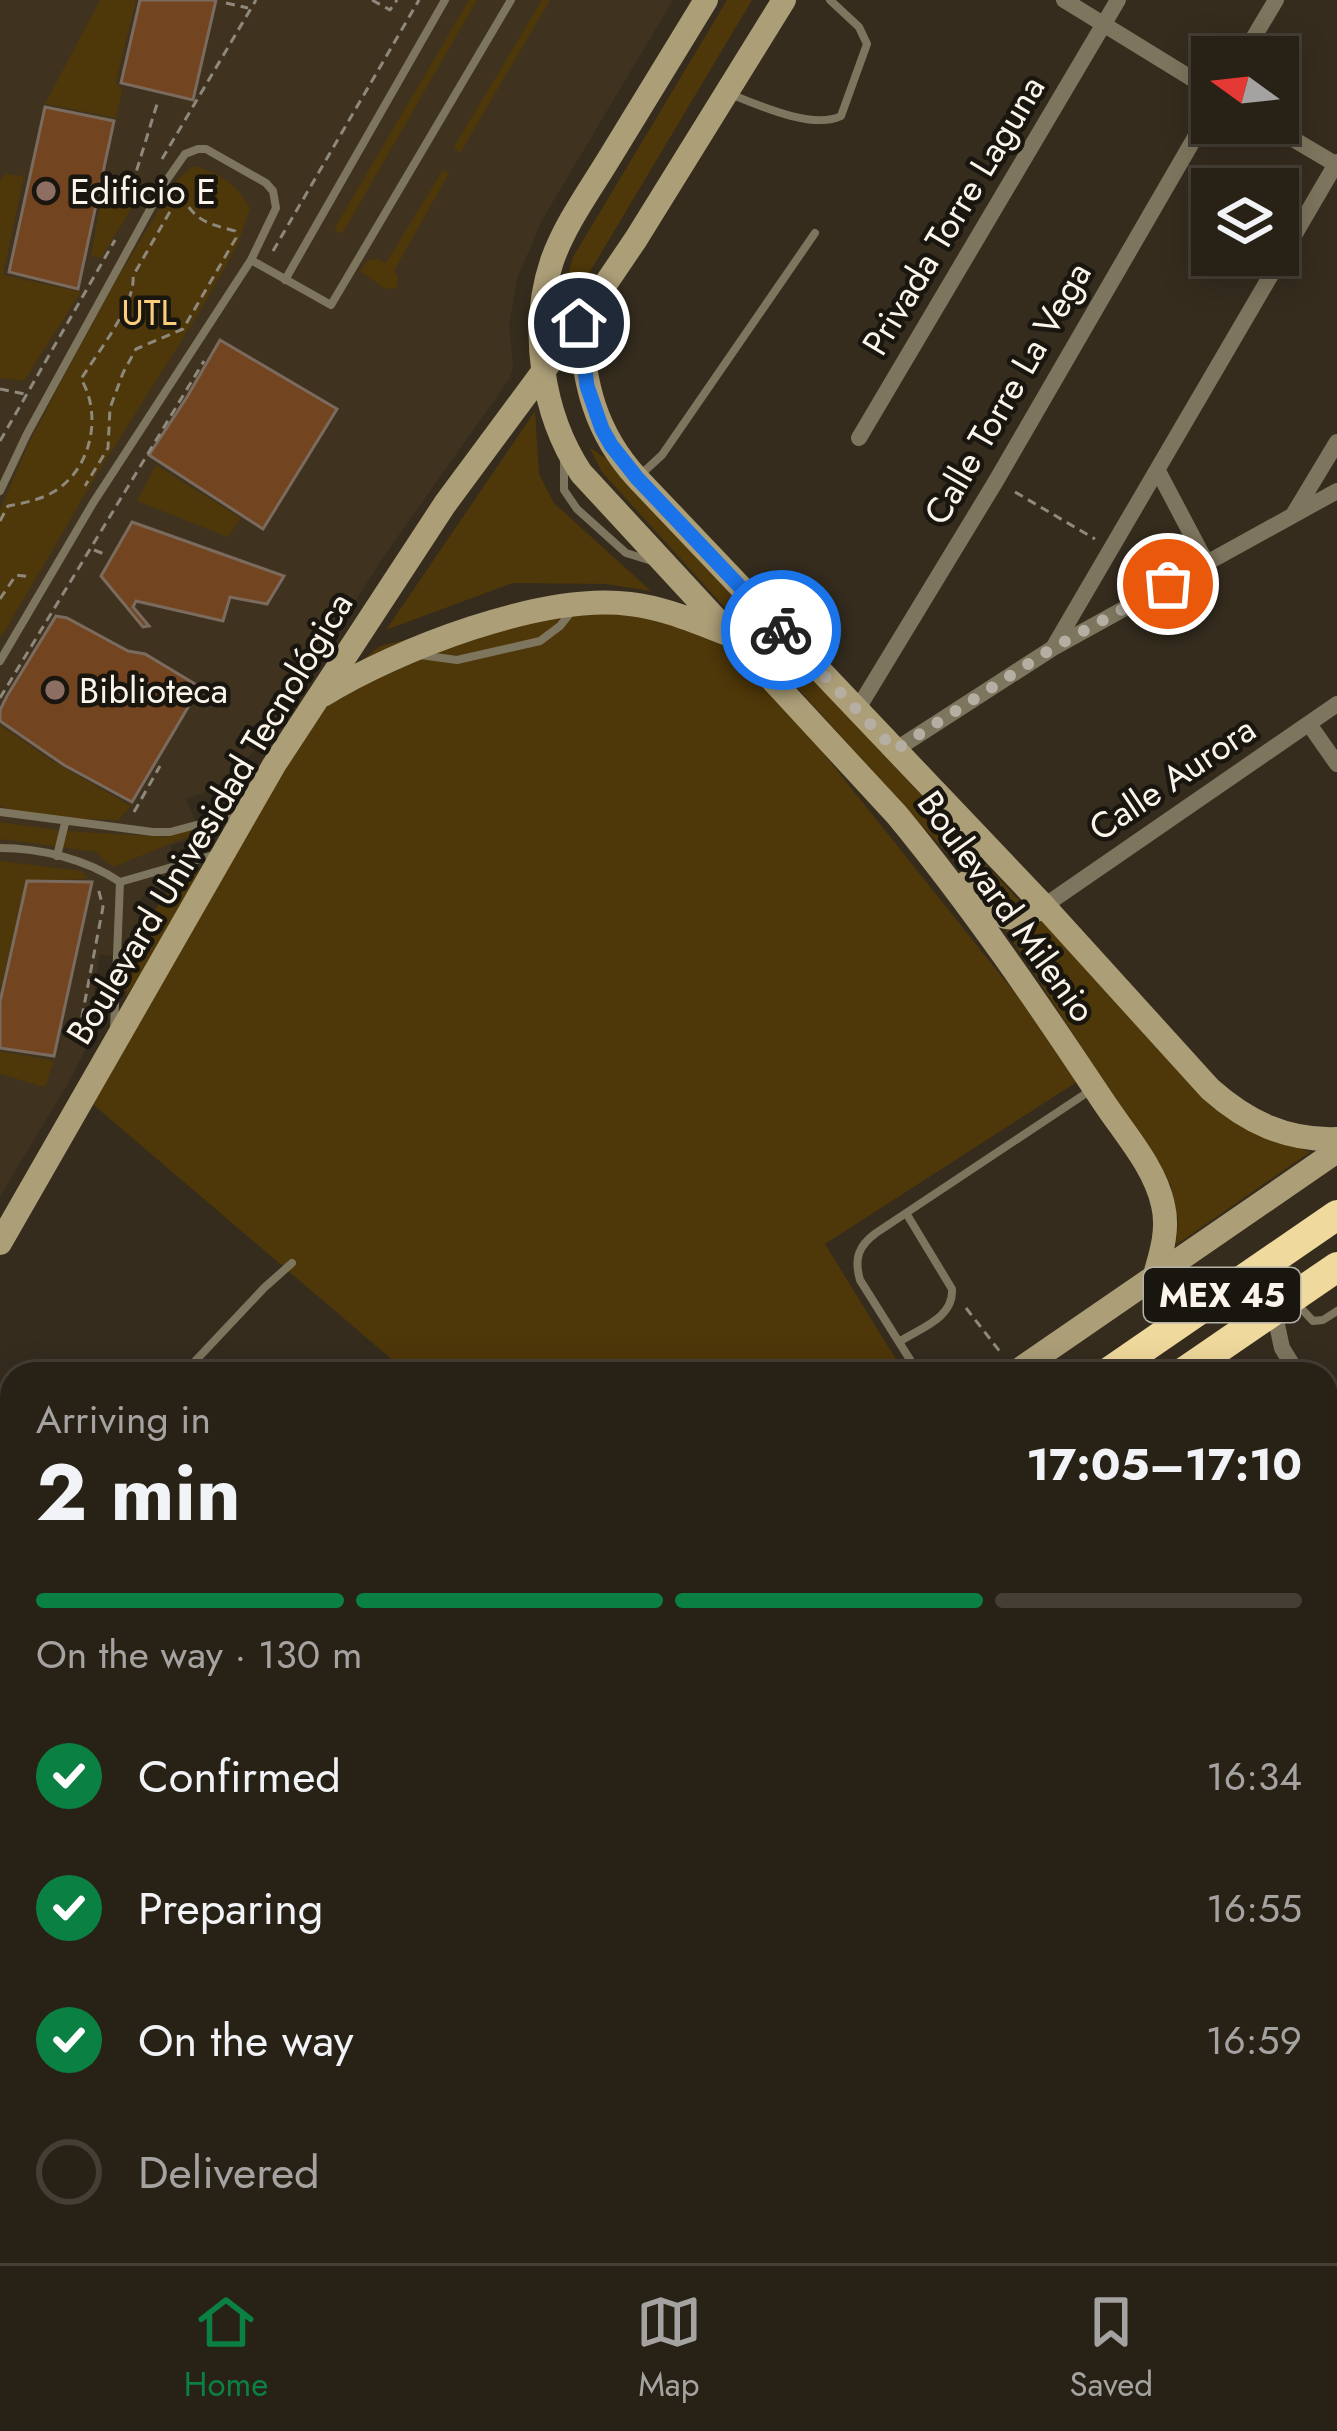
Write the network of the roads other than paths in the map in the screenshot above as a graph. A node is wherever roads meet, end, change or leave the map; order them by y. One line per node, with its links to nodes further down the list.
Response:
1 (445, 0): 18 (lane)
2 (511, 0): 18 (lane)
3 (706, 0): 20 (street, Boulevard Milenio)
4 (784, 0): 12 (street)
5 (830, 0): 12 (lane)
6 (1064, 0): 9 (street)
7 (1118, 0): 9 (street, Privada Torre Laguna)
8 (1276, 0): 10 (street)
9 (1103, 25): 11 (street); 21 (street, Privada Torre Laguna)
10 (1255, 36)
11 (1191, 78)
12 (729, 93): 19 (street)
13 (1299, 142): 15 (street)
14 (1191, 144): 34 (street, Calle Torre La Vega)
15 (1337, 164): 23 (street)
16 (815, 233): 24 (lane)
17 (251, 260): 18 (lane); 25 (lane); 31 (lane)
18 (285, 280)
19 (579, 323): 20 (street, Boulevard Univesidad Tecnológica); 24 (street, Boulevard Milenio)
20 (544, 370): 29 (street, Boulevard Milenio); 32 (street, Boulevard Univesidad Tecnológica)
21 (859, 439)
22 (1337, 442): 27 (street)
23 (1158, 471): 28 (street); 30 (street)
24 (637, 478): 34 (street, Boulevard Milenio)
25 (0, 491)
26 (1337, 491): 27 (street)
27 (1292, 515): 28 (street)
28 (1206, 562): 30 (street)
29 (734, 637): 32 (street); 44 (street, Boulevard Milenio)
30 (1053, 648): 36 (street)
31 (0, 661)
32 (316, 699): 39 (street, Boulevard Univesidad Tecnológica)
33 (1337, 704): 35 (street, Calle Aurora)
34 (857, 710): 36 (street, Boulevard Milenio)
35 (1309, 724): 37 (street); 46 (street, Calle Aurora)
36 (895, 750): 46 (street, Boulevard Milenio)
37 (1337, 764)
38 (0, 812): 40 (lane)
39 (248, 812): 40 (lane); 42 (street, Boulevard Univesidad Tecnológica)
40 (65, 823): 43 (lane)
41 (0, 848): 43 (lane)
42 (224, 852): 45 (lane); 47 (street, Boulevard Univesidad Tecnológica)
43 (57, 856): 45 (lane)
44 (943, 871): 46 (street); 48 (street, Boulevard Milenio)
45 (120, 882): 47 (lane)
46 (1044, 906): 49 (street, Boulevard Milenio)
47 (113, 1048): 53 (street, Boulevard Univesidad Tecnológica)
48 (1094, 1088): 51 (lane); 56 (street, Boulevard Milenio)
49 (1337, 1139)
50 (1337, 1151): 56 (street)
51 (906, 1213): 59 (lane); 59 (lane)
52 (1337, 1215): 63 (highway, MEX 45)
53 (0, 1243)
54 (292, 1264): 60 (lane)
55 (1337, 1267): 57 (highway, MEX 45)
56 (1154, 1278): 62 (street)
57 (1283, 1304): 58 (lane); 64 (highway, MEX 45); 65 (street)
58 (1337, 1310)
59 (899, 1342): 61 (lane)
60 (194, 1362)
61 (912, 1362)
62 (1016, 1362)
63 (1123, 1362)
64 (1198, 1362)
65 (1291, 1362)

